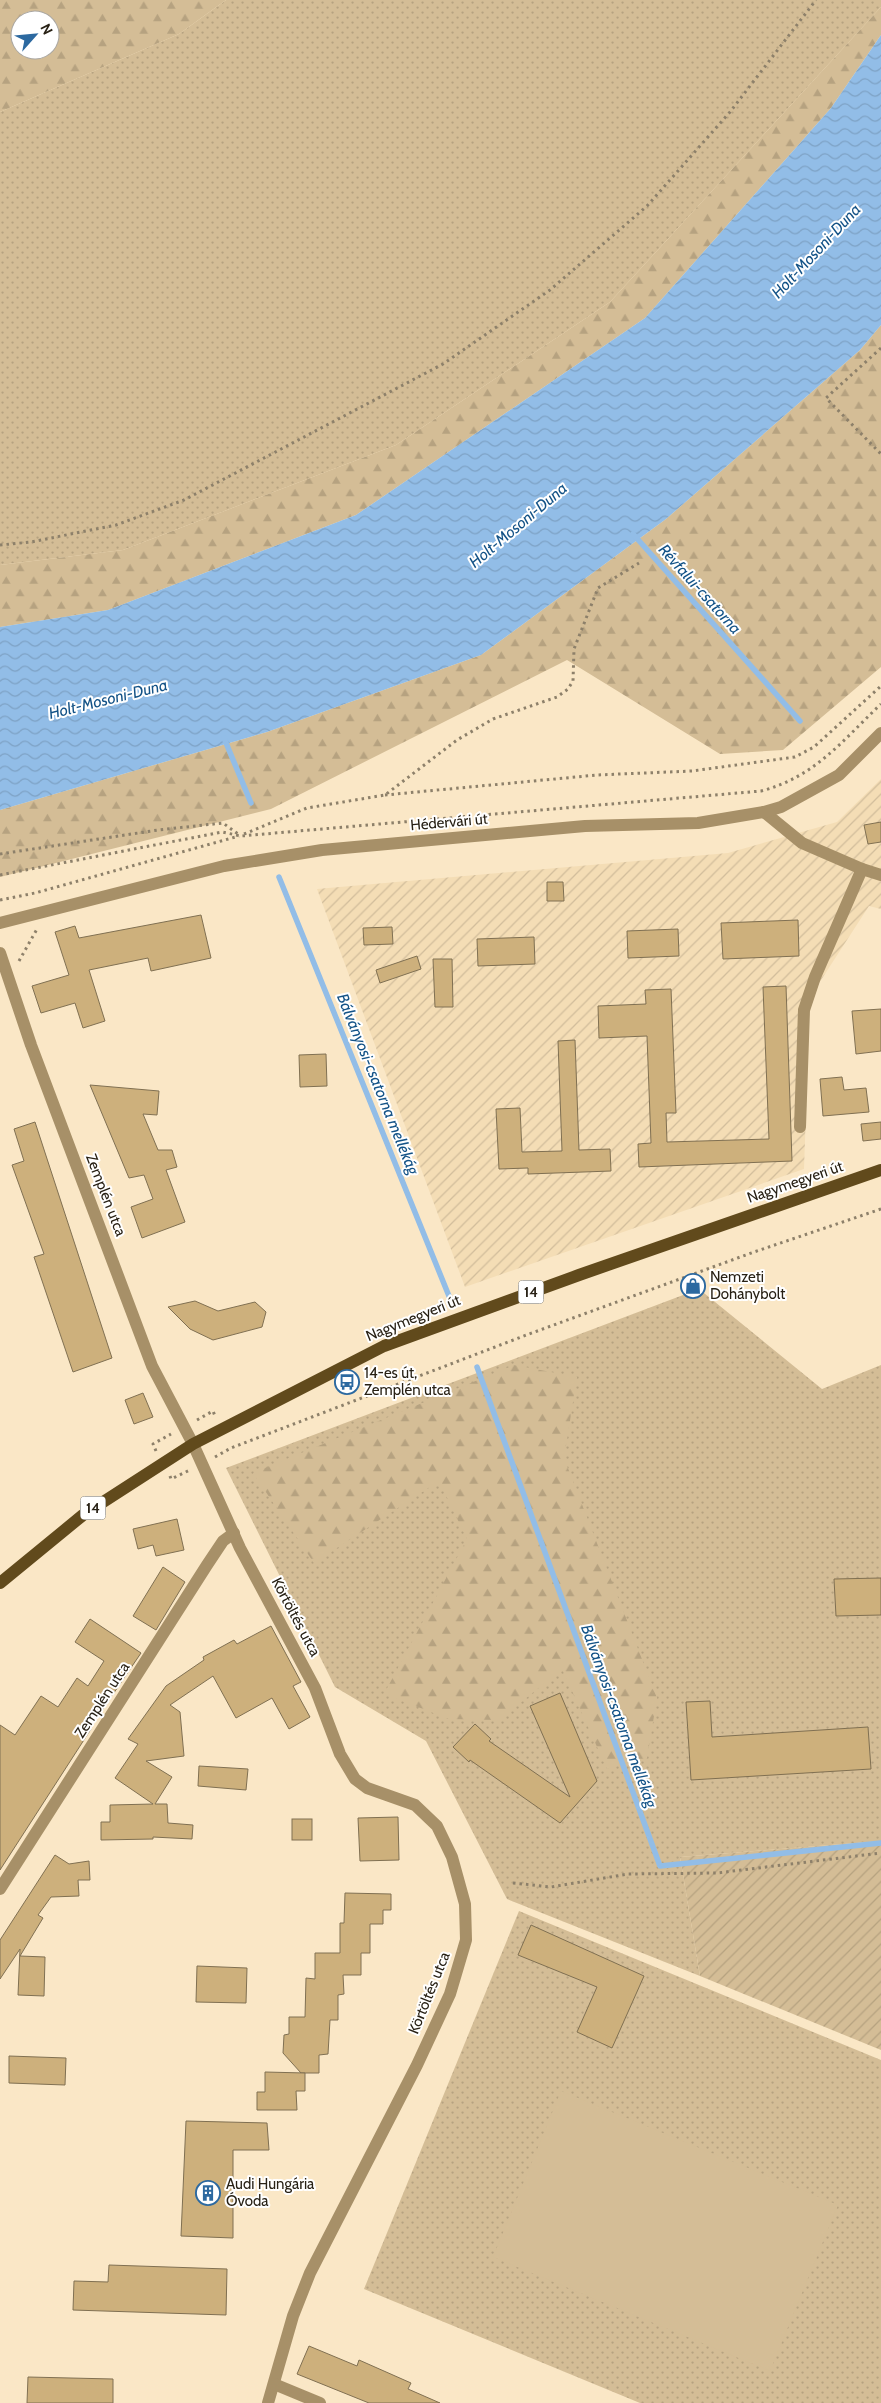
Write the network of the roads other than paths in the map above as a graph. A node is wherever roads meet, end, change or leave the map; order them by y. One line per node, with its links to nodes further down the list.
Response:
1 (881, 733): 2 (street, Hédervári út)
2 (764, 812): 3 (street); 5 (street, Hédervári út)
3 (862, 870): 4 (street); 8 (street)
4 (881, 875)
5 (0, 922)
6 (0, 953): 7 (street, Zemplén utca)
7 (5, 982): 10 (street, Zemplén utca)
8 (800, 1127)
9 (881, 1170): 10 (main road, Nagymegyeri út / 14)
10 (193, 1444): 11 (street, Körtöltés utca); 12 (main road, Nagymegyeri út / 14)
11 (234, 1533): 13 (street, Zemplén utca); 14 (street, Körtöltés utca)
12 (0, 1583)
13 (0, 1889)
14 (274, 2384): 15 (street, Körtöltés utca); 16 (street)
15 (268, 2403)
16 (320, 2403)

